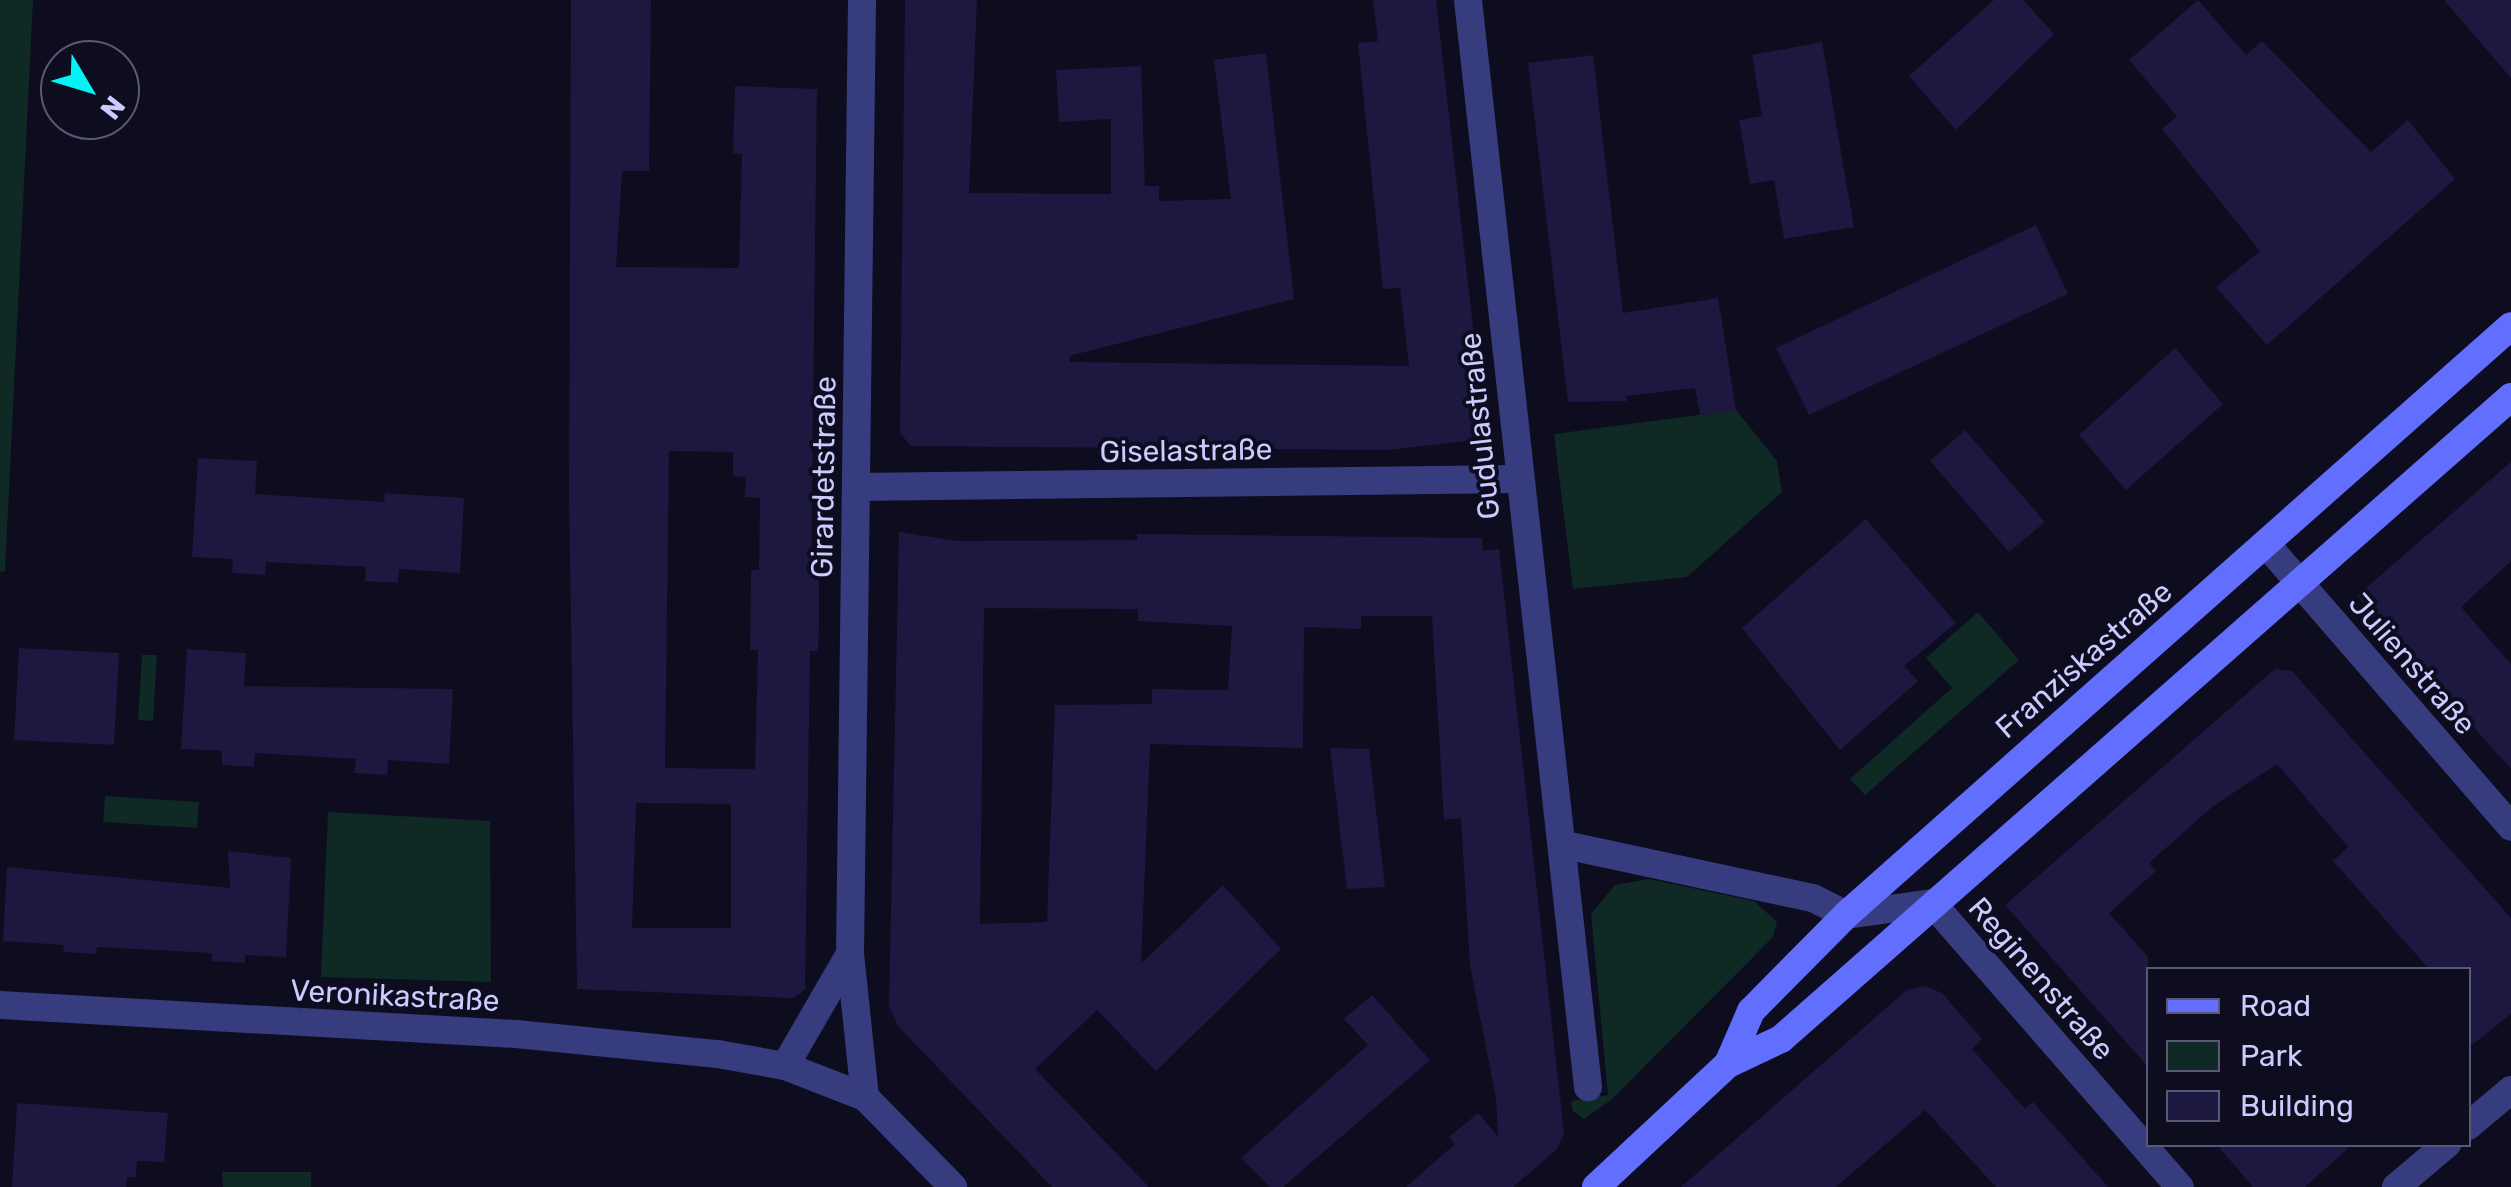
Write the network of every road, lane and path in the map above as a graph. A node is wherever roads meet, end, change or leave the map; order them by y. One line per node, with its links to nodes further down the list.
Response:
1 (862, 0): 6 (street, Girardetstraße)
2 (1468, 0): 5 (street, Gudulastraße)
3 (2511, 326): 7 (main road, Franziskastraße)
4 (2511, 397): 8 (main road, Franziskastraße)
5 (1517, 479): 6 (street, Giselastraße); 10 (street, Gudulastraße)
6 (856, 487): 13 (street, Girardetstraße)
7 (2266, 544): 8 (street, Julienstraße); 12 (main road, Franziskastraße)
8 (2299, 584): 9 (street, Julienstraße); 11 (main road, Franziskastraße)
9 (2511, 826)
10 (1565, 845): 12 (street); 17 (street, Gudulastraße)
11 (1932, 903): 12 (street); 15 (main road, Franziskastraße); 24 (street, Reginenstraße)
12 (1846, 915): 15 (main road, Franziskastraße)
13 (850, 954): 16 (street, Girardetstraße); 19 (street, Girardetstraße)
14 (0, 1005): 16 (street, Veronikastraße)
15 (1728, 1064): 23 (main road, Franziskastraße)
16 (785, 1066): 19 (street, Veronikastraße)
17 (1588, 1087)
18 (2511, 1090): 20 (street)
19 (865, 1097): 22 (street)
20 (2471, 1123)
21 (2443, 1147): 25 (street)
22 (953, 1187)
23 (1596, 1187)
24 (2180, 1187)
25 (2396, 1187)

